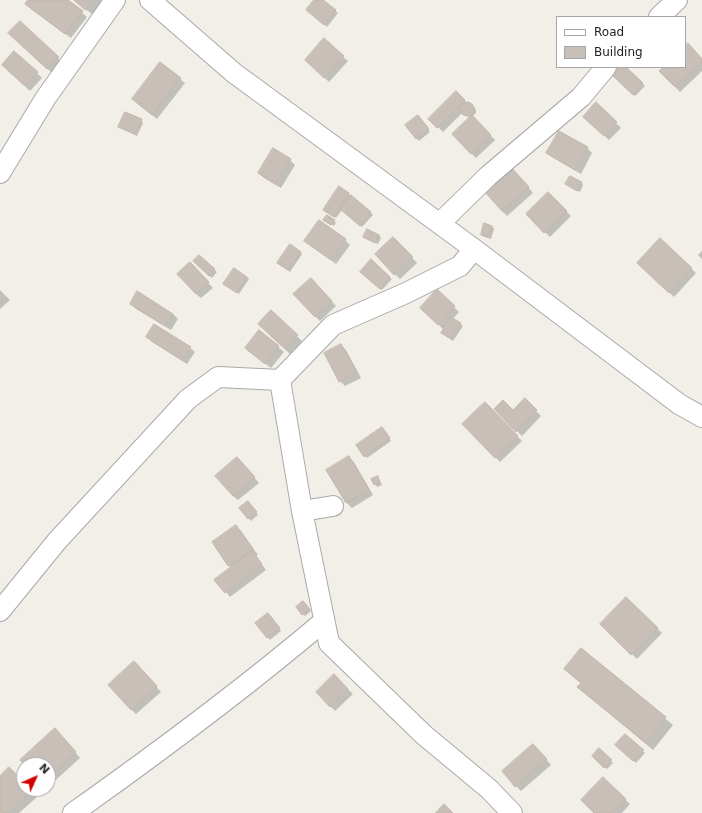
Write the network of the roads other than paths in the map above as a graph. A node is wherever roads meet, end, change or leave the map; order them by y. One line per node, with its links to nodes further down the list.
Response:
1 (114, 0): 6 (street)
2 (150, 0): 7 (street)
3 (678, 0): 4 (street)
4 (660, 16)
5 (605, 68): 7 (street)
6 (0, 173)
7 (440, 223): 8 (street)
8 (474, 249): 9 (street); 10 (street)
9 (280, 380): 12 (street); 13 (street)
10 (702, 417)
11 (333, 506): 12 (street)
12 (302, 511): 14 (street)
13 (0, 611)
14 (324, 621): 15 (street); 16 (street)
15 (73, 813)
16 (512, 813)

